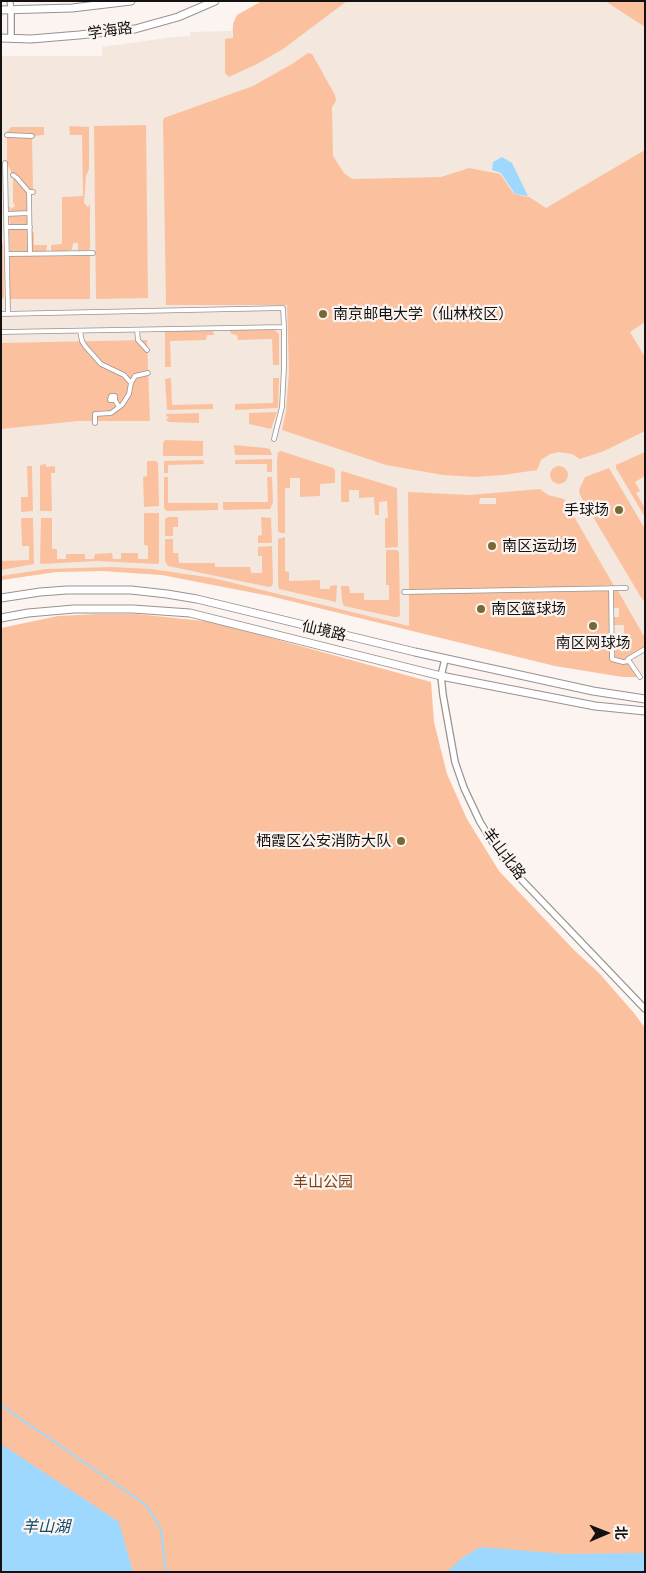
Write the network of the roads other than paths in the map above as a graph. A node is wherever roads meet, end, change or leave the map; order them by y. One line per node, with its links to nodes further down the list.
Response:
1 (10, 1): 5 (street)
2 (132, 1): 5 (main road, 学海路)
3 (210, 2): 7 (main road, 学海路)
4 (1, 10): 5 (main road, 学海路)
5 (11, 10): 7 (street)
6 (1, 38): 7 (main road, 学海路)
7 (11, 38)
8 (7, 135): 9 (street)
9 (32, 136)
10 (5, 163): 12 (street)
11 (12, 176): 13 (street)
12 (6, 214): 13 (street); 14 (street)
13 (29, 214): 15 (street)
14 (6, 227): 15 (street); 17 (street)
15 (30, 227): 18 (street)
16 (93, 253): 18 (street)
17 (7, 254): 18 (street); 20 (street)
18 (30, 254)
19 (1, 314): 20 (street)
20 (8, 314): 21 (street)
21 (284, 327): 22 (street); 31 (street)
22 (138, 330): 23 (street); 25 (street)
23 (80, 331): 24 (street); 27 (street)
24 (1, 332)
25 (147, 350)
26 (148, 373): 27 (street)
27 (130, 383): 29 (street)
28 (115, 400): 29 (street)
29 (119, 407): 30 (street)
30 (95, 424)
31 (274, 439)
32 (610, 588): 33 (street); 34 (street); 39 (street)
33 (626, 588)
34 (404, 592)
35 (1, 598): 38 (main road, 仙境路)
36 (1, 618): 40 (main road, 仙境路)
37 (645, 649): 39 (street)
38 (445, 659): 40 (street, 羊山北路); 42 (main road, 仙境路)
39 (629, 661): 41 (street)
40 (442, 676): 43 (main road, 仙境路); 44 (street, 羊山北路)
41 (640, 677)
42 (645, 698)
43 (645, 711)
44 (645, 1009)

